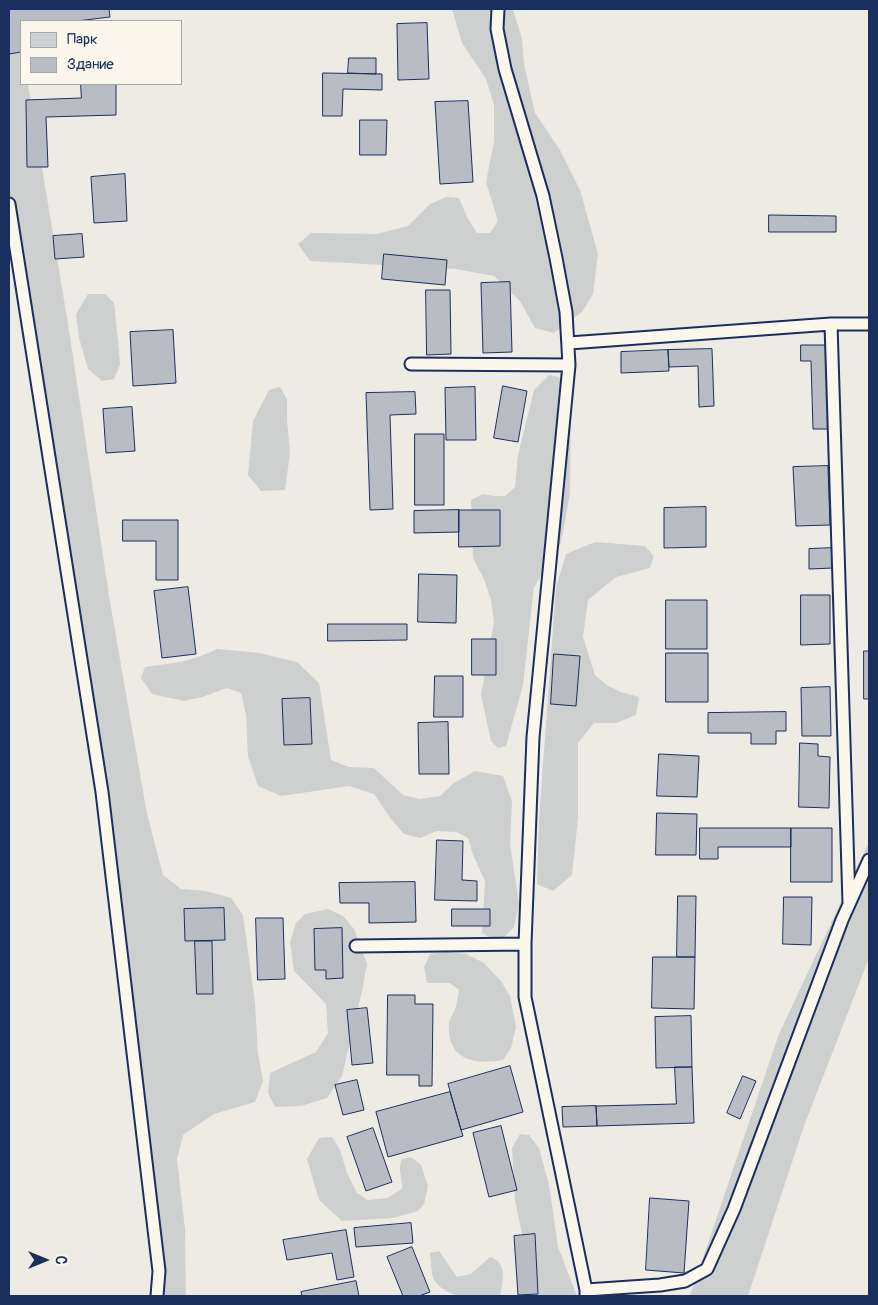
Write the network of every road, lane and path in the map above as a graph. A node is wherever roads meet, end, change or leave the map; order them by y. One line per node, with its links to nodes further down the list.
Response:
1 (498, 9): 5 (lane)
2 (9, 204): 13 (lane)
3 (831, 324): 4 (lane); 5 (lane); 9 (lane)
4 (869, 324)
5 (569, 343): 7 (lane)
6 (411, 364): 7 (lane)
7 (569, 366): 10 (lane)
8 (869, 860): 9 (lane)
9 (849, 903): 12 (lane)
10 (525, 944): 11 (lane); 12 (lane)
11 (356, 946)
12 (586, 1293)
13 (157, 1296)

